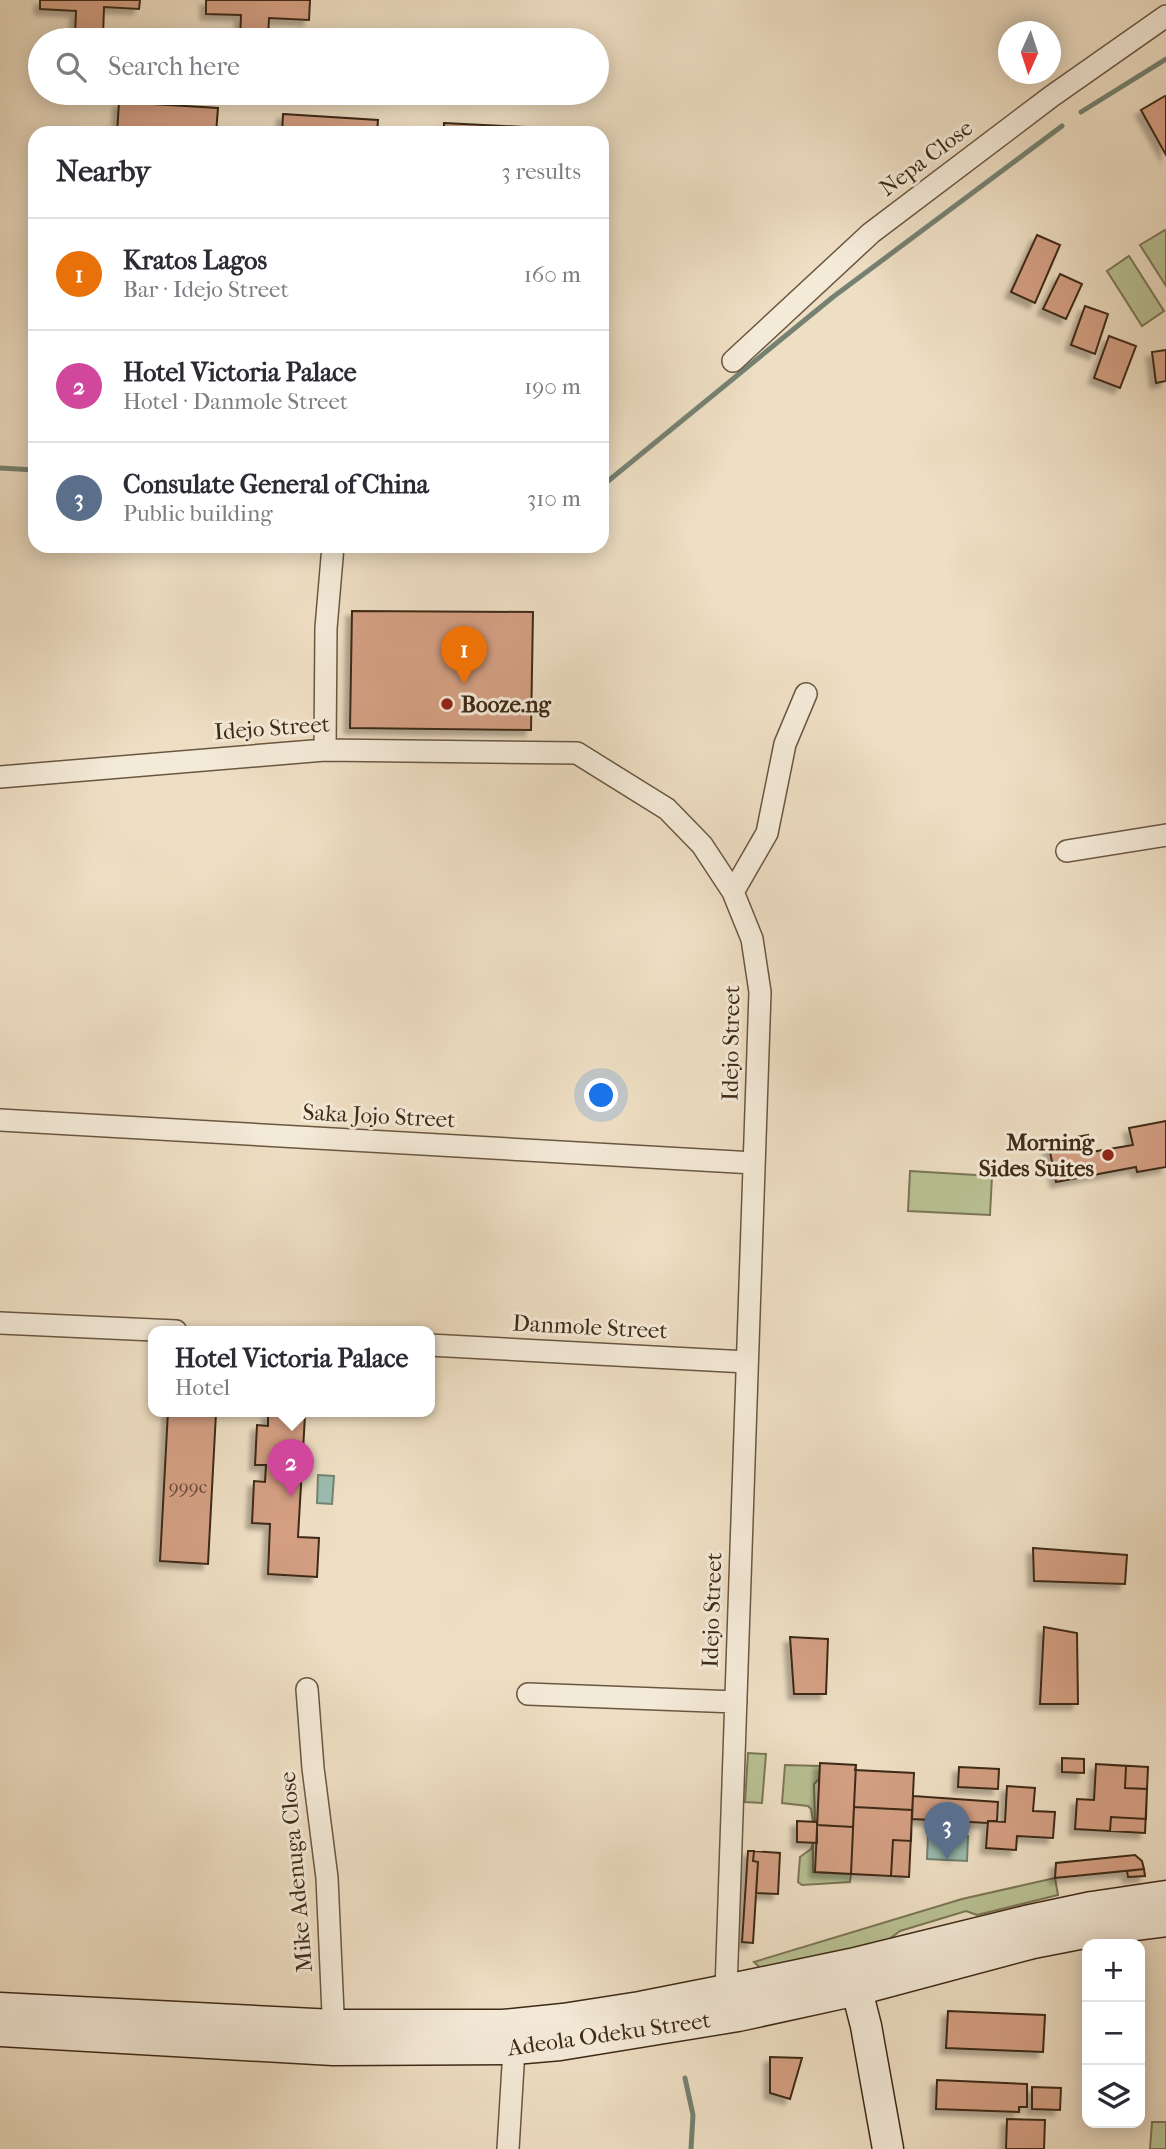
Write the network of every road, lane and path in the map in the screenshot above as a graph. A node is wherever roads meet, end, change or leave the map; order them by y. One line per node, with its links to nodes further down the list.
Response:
1 (1166, 16): 2 (street, Nepa Close)
2 (733, 361)
3 (331, 553): 5 (street)
4 (806, 694): 9 (street)
5 (325, 750): 6 (street, Idejo Street); 9 (street, Idejo Street)
6 (0, 777)
7 (1166, 835): 8 (street)
8 (1067, 851)
9 (733, 892): 11 (street, Idejo Street)
10 (0, 1120): 11 (street, Saka Jojo Street)
11 (754, 1163): 15 (street, Idejo Street)
12 (0, 1323): 13 (street)
13 (148, 1330)
14 (435, 1345): 15 (street, Danmole Street)
15 (747, 1362): 18 (street, Idejo Street)
16 (307, 1689): 25 (street, Mike Adenuga Close)
17 (528, 1694): 18 (street)
18 (736, 1702): 22 (street, Idejo Street)
19 (1166, 1896): 21 (main road, Adeola Odeku Street)
20 (1166, 1921): 21 (main road, Adeola Odeku Street)
21 (854, 1977): 22 (main road, Adeola Odeku Street); 26 (main road, Adeola Odeku Street); 28 (main road)
22 (726, 1990): 25 (main road, Adeola Odeku Street)
23 (0, 2008): 25 (main road, Adeola Odeku Street)
24 (0, 2031): 25 (main road, Adeola Odeku Street)
25 (334, 2037): 26 (main road, Adeola Odeku Street)
26 (514, 2049): 27 (street)
27 (508, 2149)
28 (888, 2149)

